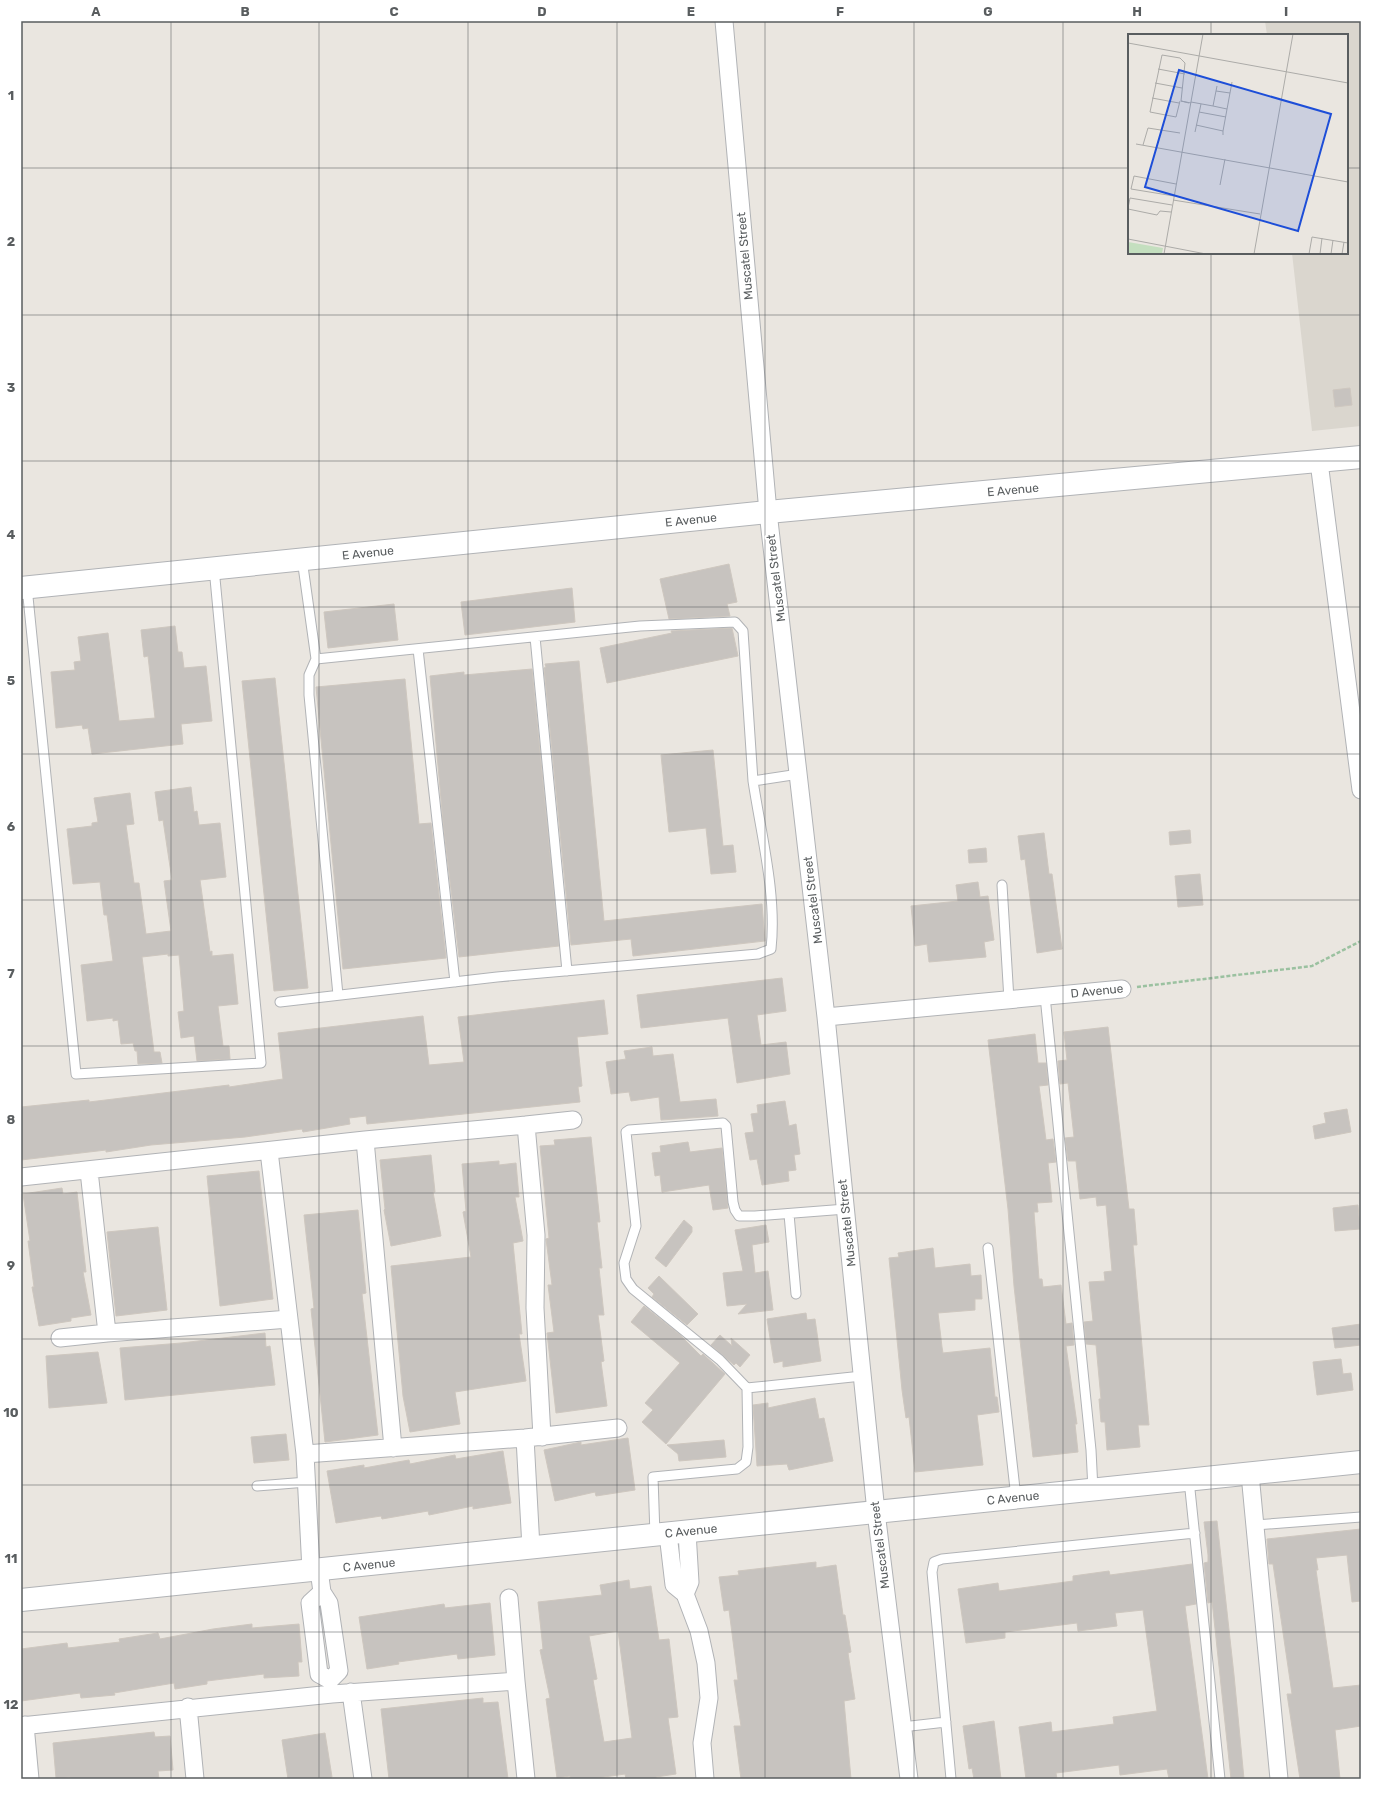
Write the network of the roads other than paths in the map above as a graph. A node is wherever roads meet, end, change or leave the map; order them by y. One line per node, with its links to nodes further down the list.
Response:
1 (724, 21): 4 (street, Muscatel Street)
2 (1361, 457): 3 (street, E Avenue)
3 (1319, 462): 4 (street, E Avenue); 13 (street)
4 (768, 512): 5 (street, E Avenue); 11 (street, Muscatel Street)
5 (302, 559): 6 (street, E Avenue); 10 (lane)
6 (214, 568): 7 (street, E Avenue); 7 (lane)
7 (24, 587)
8 (534, 637): 9 (lane); 12 (lane); 15 (lane)
9 (418, 648): 10 (lane); 16 (lane)
10 (316, 659): 18 (lane)
11 (798, 774): 12 (lane); 22 (street, Muscatel Street)
12 (753, 781): 15 (lane)
13 (1361, 790)
14 (1002, 885): 20 (lane)
15 (567, 971): 16 (lane)
16 (455, 982): 18 (lane)
17 (1122, 989): 19 (street, D Avenue)
18 (338, 995): 21 (lane)
19 (1044, 996): 20 (street, D Avenue); 48 (lane)
20 (1009, 1000): 22 (street, D Avenue)
21 (280, 1002)
22 (826, 1017): 29 (street, Muscatel Street)
23 (573, 1120): 24 (street)
24 (526, 1125): 25 (street); 39 (street)
25 (365, 1140): 26 (street); 41 (street)
26 (269, 1150): 27 (street); 33 (street)
27 (89, 1170): 28 (street); 34 (street)
28 (21, 1177)
29 (846, 1209): 30 (lane); 36 (street, Muscatel Street)
30 (789, 1214): 32 (lane); 37 (lane)
31 (988, 1248): 49 (lane)
32 (796, 1294)
33 (289, 1319): 34 (street); 42 (street)
34 (107, 1333): 35 (street)
35 (60, 1338)
36 (862, 1376): 37 (lane); 50 (street, Muscatel Street)
37 (747, 1388): 53 (lane)
38 (618, 1428): 39 (street)
39 (542, 1437): 40 (street)
40 (525, 1438): 41 (street); 55 (street)
41 (394, 1448): 42 (street)
42 (305, 1454): 46 (street)
43 (1361, 1462): 44 (street, C Avenue)
44 (1250, 1474): 45 (street, C Avenue); 52 (street)
45 (1189, 1480): 48 (street, C Avenue); 54 (lane)
46 (307, 1482): 47 (lane); 56 (street)
47 (257, 1486)
48 (1093, 1490): 49 (street, C Avenue)
49 (1016, 1498): 50 (street, C Avenue)
50 (876, 1512): 53 (street, C Avenue); 65 (street, Muscatel Street)
51 (1361, 1517): 52 (lane)
52 (1255, 1525): 74 (street)
53 (670, 1533): 55 (street, C Avenue); 70 (street)
54 (1195, 1533): 63 (lane); 73 (lane)
55 (532, 1548): 56 (street, C Avenue)
56 (315, 1570): 58 (street, C Avenue); 60 (street)
57 (509, 1598): 59 (street)
58 (21, 1600)
59 (516, 1681): 61 (street); 69 (street)
60 (331, 1687): 61 (street); 62 (street)
61 (351, 1692): 68 (street)
62 (188, 1707): 64 (street); 67 (street)
63 (946, 1722): 65 (lane); 72 (lane)
64 (23, 1725): 66 (street)
65 (902, 1726): 71 (street, Muscatel Street)
66 (30, 1779)
67 (195, 1779)
68 (363, 1779)
69 (526, 1779)
70 (705, 1779)
71 (909, 1779)
72 (951, 1779)
73 (1220, 1779)
74 (1279, 1779)

